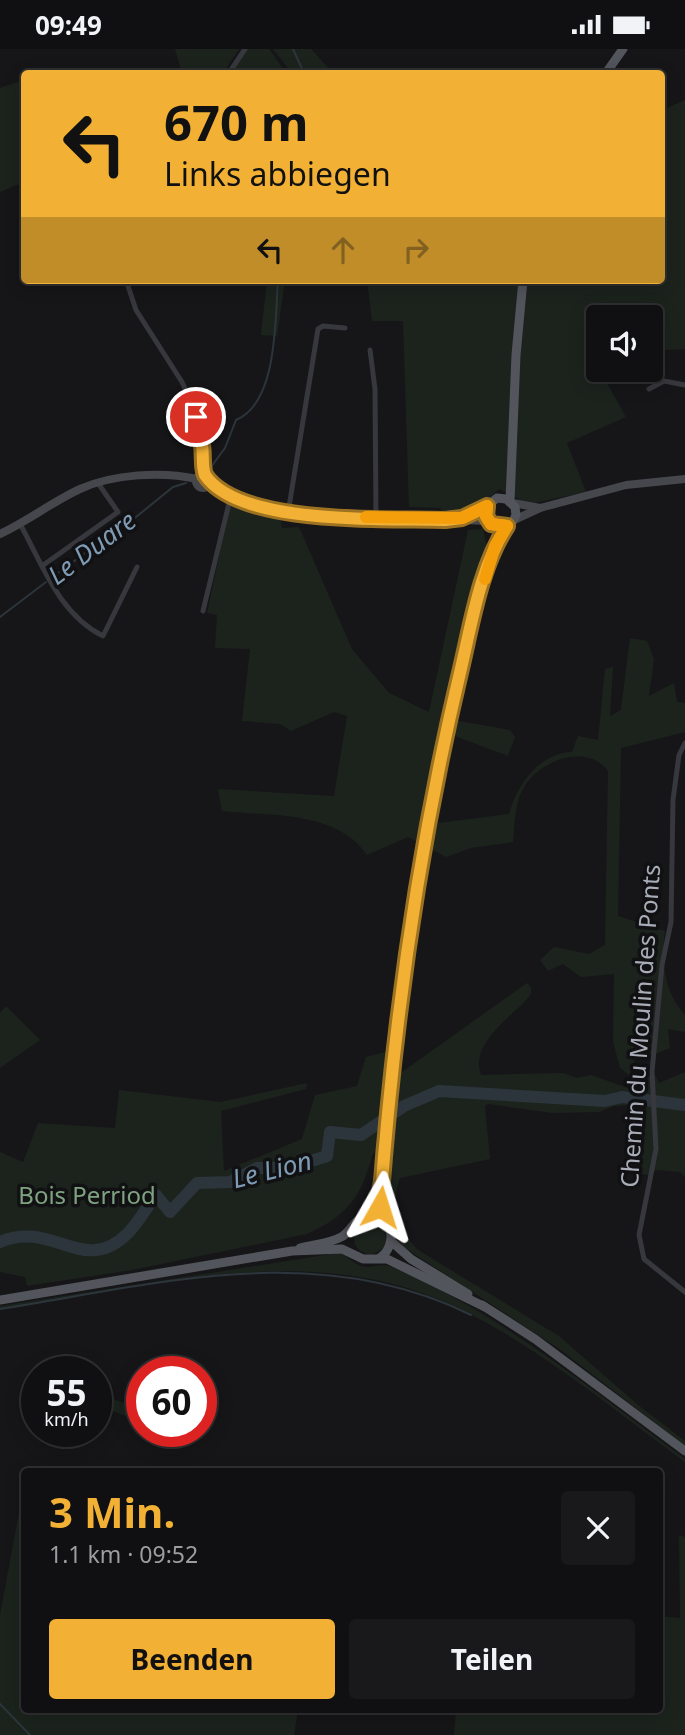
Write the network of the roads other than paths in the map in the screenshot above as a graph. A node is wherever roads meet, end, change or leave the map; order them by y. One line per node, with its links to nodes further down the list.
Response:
1 (245, 49): 3 (street)
2 (623, 49): 4 (main road)
3 (231, 70)
4 (608, 70)
5 (127, 284): 11 (street)
6 (523, 284): 15 (main road)
7 (345, 328): 18 (street)
8 (370, 350): 19 (street)
9 (685, 386): 10 (street)
10 (649, 389)
11 (201, 477): 13 (street); 14 (street)
12 (685, 479): 17 (street)
13 (97, 483): 23 (street); 26 (street)
14 (231, 495): 18 (street); 28 (street)
15 (506, 500): 16 (main road); 17 (street); 22 (main road)
16 (487, 506): 20 (street); 21 (main road)
17 (540, 509): 22 (street)
18 (288, 513): 19 (street)
19 (376, 517): 20 (street)
20 (462, 518): 21 (street)
21 (492, 523): 22 (main road); 25 (main road)
22 (511, 523): 25 (main road)
23 (20, 524): 24 (street); 26 (street)
24 (0, 534)
25 (495, 546): 30 (main road)
26 (42, 566): 27 (street)
27 (137, 567)
28 (203, 611)
29 (685, 743): 38 (street, Chemin du Moulin des Ponts)
30 (383, 1155): 31 (main road); 32 (main road)
31 (363, 1217): 32 (main road); 33 (main road)
32 (384, 1221): 34 (main road)
33 (349, 1231): 35 (main road); 36 (main road)
34 (391, 1242): 37 (main road); 40 (main road)
35 (292, 1251): 36 (main road); 39 (main road)
36 (353, 1252): 37 (main road)
37 (380, 1258): 40 (main road)
38 (685, 1292)
39 (0, 1300)
40 (485, 1307): 41 (main road)
41 (685, 1451)

